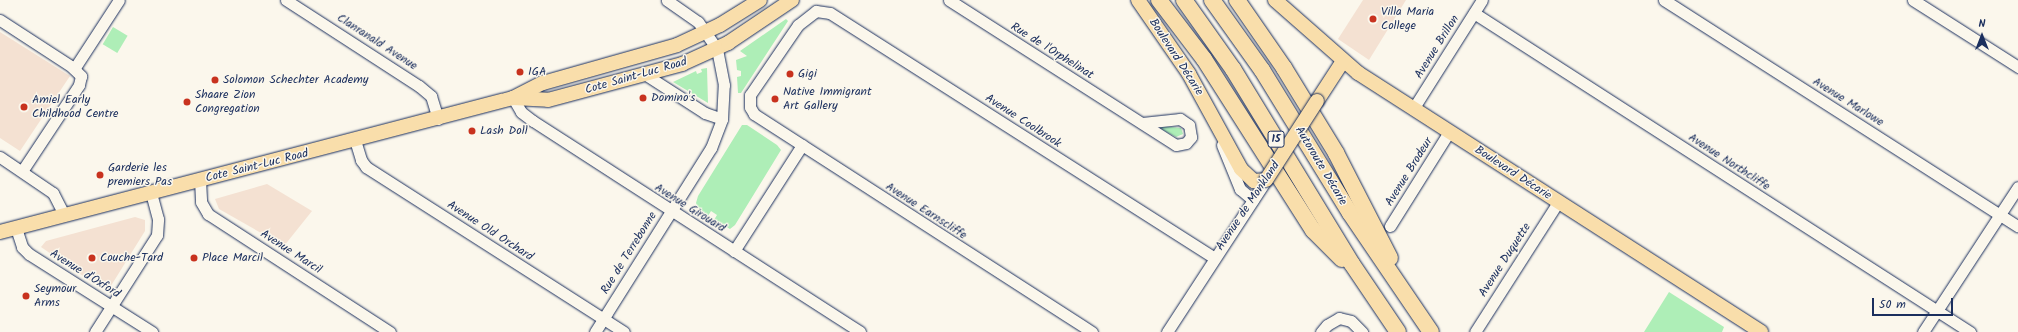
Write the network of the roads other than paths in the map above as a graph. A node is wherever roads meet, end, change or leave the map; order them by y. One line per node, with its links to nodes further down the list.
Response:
1 (119, 0): 23 (street)
2 (286, 0): 28 (street, Clanranald Avenue)
3 (667, 0): 19 (street)
4 (760, 0): 19 (main road, Cote Saint-Luc Road)
5 (792, 0): 20 (main road, Cote Saint-Luc Road)
6 (949, 0): 30 (street, Rue de l'Orphelinat)
7 (1138, 0): 27 (main road, Boulevard Décarie)
8 (1159, 0): 51 (highway)
9 (1184, 0): 51 (highway, Autoroute Décarie / 15)
10 (1212, 0): 55 (highway, Autoroute Décarie / 15)
11 (1237, 0): 55 (highway)
12 (1275, 0): 21 (main road, Boulevard Décarie)
13 (1482, 0): 17 (street, Avenue Brillon)
14 (1664, 0): 43 (street, Avenue Marlowe)
15 (1913, 0): 22 (street)
16 (816, 11): 33 (street, Avenue Earnscliffe); 50 (street, Avenue Coolbrook)
17 (1474, 14): 26 (street, Avenue Brillon); 53 (street, Avenue Northcliffe)
18 (0, 20): 23 (street)
19 (707, 32): 20 (street, Rue de Terrebonne); 25 (main road, Cote Saint-Luc Road)
20 (717, 49): 24 (main road, Cote Saint-Luc Road); 29 (street, Rue de Terrebonne)
21 (1343, 61): 26 (main road, Boulevard Décarie); 37 (main road, Avenue de Monkland, bridge)
22 (2018, 67)
23 (74, 68): 35 (street)
24 (646, 75): 25 (main road, Cote Saint-Luc Road); 29 (street)
25 (513, 98): 28 (main road, Cote Saint-Luc Road); 42 (street, Avenue Girouard)
26 (1413, 109): 31 (main road, Boulevard Décarie)
27 (1212, 116): 37 (main road, Boulevard Décarie); 40 (street, Boulevard Décarie)
28 (438, 119): 32 (main road, Cote Saint-Luc Road)
29 (722, 119): 42 (street, Rue de Terrebonne)
30 (1142, 123)
31 (1449, 132): 41 (main road, Boulevard Décarie); 45 (street, Avenue Brodeur)
32 (355, 140): 36 (main road, Cote Saint-Luc Road); 54 (street, Avenue Old Orchard)
33 (802, 145): 49 (street); 62 (street, Avenue Earnscliffe)
34 (0, 157): 35 (street)
35 (22, 171): 44 (street)
36 (200, 180): 39 (main road, Cote Saint-Luc Road); 58 (street, Avenue Marcil)
37 (1266, 180): 40 (street, Avenue de Monkland)
38 (2018, 187): 43 (street)
39 (151, 193): 44 (main road, Cote Saint-Luc Road); 52 (street)
40 (1253, 200): 50 (street, Avenue de Monkland)
41 (1558, 202): 67 (street, Avenue Duquette); 68 (main road, Boulevard Décarie)
42 (671, 211): 49 (street, Avenue Girouard); 54 (street, Rue de Terrebonne)
43 (2000, 214): 46 (street, Avenue Marlowe); 53 (street)
44 (64, 215): 47 (main road, Cote Saint-Luc Road)
45 (1390, 226)
46 (2018, 226)
47 (16, 228): 48 (main road, Cote Saint-Luc Road); 52 (street, Avenue d'Oxford)
48 (0, 232)
49 (734, 251): 61 (street, Avenue Girouard)
50 (1214, 258): 63 (street, Avenue de Monkland)
51 (1363, 281): 66 (highway, Autoroute Décarie / 15)
52 (112, 306): 56 (street); 57 (street, Avenue d'Oxford)
53 (1937, 311): 69 (street); 70 (street, Avenue Northcliffe)
54 (603, 319): 59 (street, Rue de Terrebonne); 60 (street, Avenue Old Orchard)
55 (1427, 328)
56 (95, 332)
57 (152, 332)
58 (390, 332)
59 (595, 332)
60 (624, 332)
61 (860, 332)
62 (1092, 332)
63 (1167, 332)
64 (1321, 332): 65 (street)
65 (1362, 332)
66 (1398, 332)
67 (1475, 332)
68 (1761, 332)
69 (1923, 332)
70 (1970, 332)

